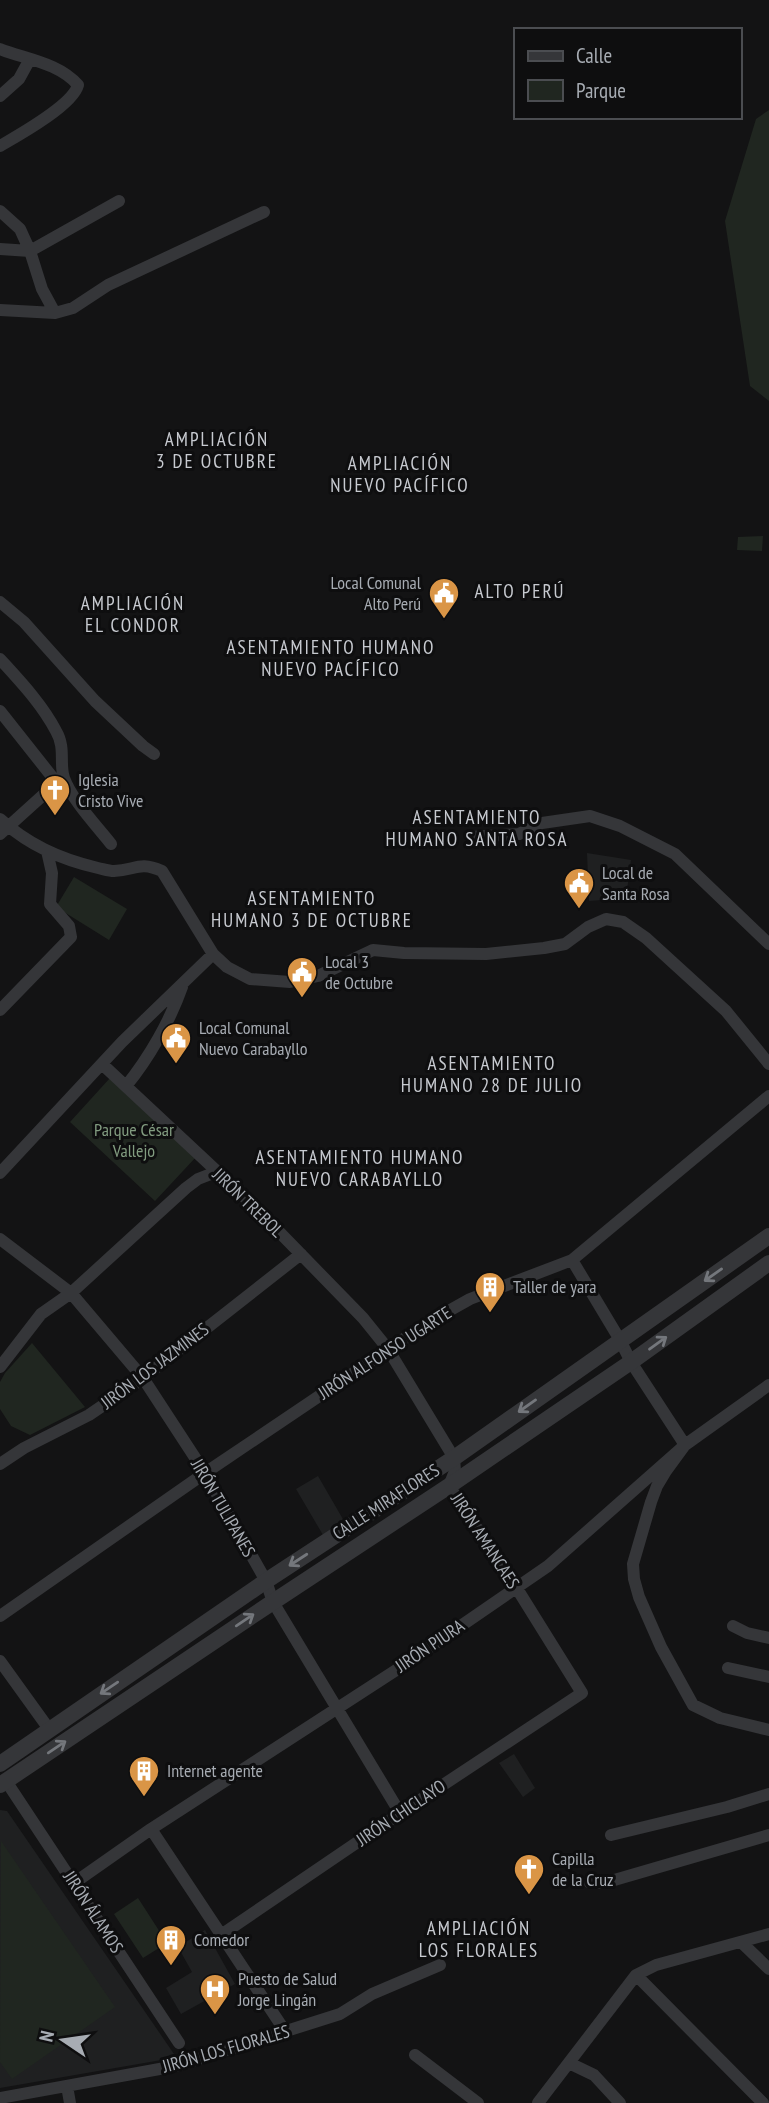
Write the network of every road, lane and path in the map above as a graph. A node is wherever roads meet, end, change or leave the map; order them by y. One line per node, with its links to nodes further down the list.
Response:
1 (0, 49): 2 (street)
2 (30, 59): 3 (street); 4 (street)
3 (0, 96)
4 (0, 146)
5 (119, 201): 9 (street)
6 (0, 211): 9 (street)
7 (264, 212): 11 (street)
8 (0, 249): 9 (street)
9 (30, 251): 11 (street)
10 (0, 310): 11 (street)
11 (55, 313)
12 (0, 602): 15 (street)
13 (0, 659): 16 (street)
14 (0, 711): 16 (street)
15 (154, 754)
16 (60, 779): 17 (street); 19 (street)
17 (3, 826): 20 (street)
18 (471, 837): 21 (street)
19 (111, 844)
20 (47, 851): 22 (street); 24 (street)
21 (769, 944)
22 (213, 954): 23 (street); 26 (street)
23 (185, 980): 25 (street); 27 (street)
24 (0, 1010)
25 (102, 1064): 27 (street, JIRÓN TREBOL); 30 (street)
26 (769, 1064)
27 (126, 1086): 29 (street, JIRÓN TREBOL)
28 (769, 1096): 34 (street, JIRÓN ALFONSO UGARTE)
29 (216, 1172): 33 (street, JIRÓN TREBOL); 36 (street)
30 (0, 1173)
31 (769, 1236): 37 (street, CALLE MIRAFLORES, one-way to 37)
32 (0, 1238): 36 (street, JIRÓN TULIPANES)
33 (301, 1254): 38 (street, JIRÓN TREBOL); 41 (street, JIRÓN LOS JAZMINES)
34 (572, 1260): 37 (street); 38 (street, JIRÓN ALFONSO UGARTE)
35 (769, 1264): 39 (street, CALLE MIRAFLORES, one-way to 35)
36 (71, 1293): 40 (street); 41 (street, JIRÓN TULIPANES)
37 (620, 1340): 39 (street); 44 (street, CALLE MIRAFLORES, one-way to 44)
38 (388, 1349): 44 (street); 46 (street, JIRÓN ALFONSO UGARTE)
39 (631, 1362): 43 (street); 47 (street, CALLE MIRAFLORES)
40 (0, 1367)
41 (143, 1378): 45 (street, JIRÓN LOS JAZMINES); 46 (street, JIRÓN TULIPANES)
42 (769, 1385): 43 (street, JIRÓN PIURA)
43 (685, 1445): 49 (street, JIRÓN PIURA); 60 (street)
44 (454, 1458): 47 (street, JIRÓN AMANCAES); 48 (street, CALLE MIRAFLORES, one-way to 48)
45 (0, 1464)
46 (205, 1473): 48 (street, JIRÓN TULIPANES); 51 (street, JIRÓN ALFONSO UGARTE)
47 (449, 1486): 49 (street, JIRÓN AMANCAES); 50 (street, CALLE MIRAFLORES)
48 (266, 1581): 50 (street, JIRÓN TULIPANES); 59 (street, CALLE MIRAFLORES, one-way to 59)
49 (516, 1587): 57 (street, JIRÓN AMANCAES); 58 (street, JIRÓN PIURA)
50 (273, 1602): 58 (street, JIRÓN TULIPANES); 62 (street, CALLE MIRAFLORES, one-way to 50)
51 (0, 1616)
52 (733, 1626): 53 (street)
53 (769, 1638)
54 (0, 1661): 59 (street)
55 (729, 1668): 56 (street)
56 (769, 1677)
57 (582, 1693): 64 (street, JIRÓN CHICLAYO)
58 (335, 1708): 64 (street, JIRÓN TULIPANES); 65 (street, JIRÓN PIURA)
59 (48, 1729): 61 (street, CALLE MIRAFLORES)
60 (769, 1730)
61 (0, 1764)
62 (3, 1783): 69 (street, JIRÓN ÁLAMOS)
63 (769, 1794): 66 (street)
64 (400, 1813): 71 (street, JIRÓN CHICLAYO)
65 (151, 1829): 69 (street, JIRÓN PIURA); 71 (street)
66 (611, 1835)
67 (769, 1835): 68 (street)
68 (589, 1882)
69 (74, 1883): 77 (street, JIRÓN ÁLAMOS)
70 (769, 1934): 72 (street)
71 (221, 1935): 76 (street)
72 (741, 1942): 74 (street); 75 (street)
73 (440, 1965): 76 (street, JIRÓN LOS FLORALES)
74 (769, 1969)
75 (636, 1975): 79 (street); 86 (street)
76 (285, 2031): 80 (street, JIRÓN LOS FLORALES)
77 (179, 2043)
78 (415, 2055): 83 (street)
79 (569, 2063): 84 (street); 85 (street)
80 (66, 2086): 81 (street, JIRÓN LOS FLORALES); 82 (street)
81 (0, 2098)
82 (70, 2103)
83 (478, 2103)
84 (538, 2103)
85 (620, 2103)
86 (763, 2103)

